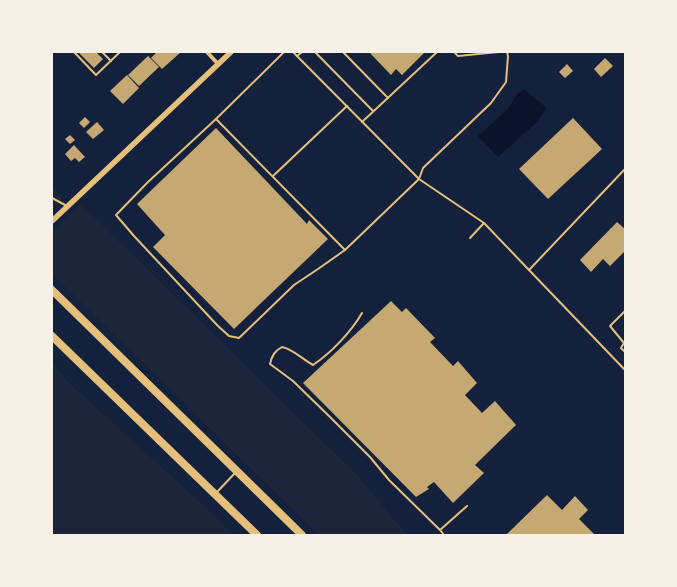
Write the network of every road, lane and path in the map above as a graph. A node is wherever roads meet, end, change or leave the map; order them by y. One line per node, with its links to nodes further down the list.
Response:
1 (74, 52): 16 (lane)
2 (102, 52): 16 (lane)
3 (120, 52): 16 (lane)
4 (207, 52): 17 (street)
5 (231, 52): 17 (street)
6 (284, 52): 21 (lane)
7 (293, 52): 15 (lane)
8 (302, 52): 15 (lane)
9 (315, 52): 20 (lane)
10 (344, 52): 18 (lane)
11 (437, 52): 18 (lane)
12 (454, 52): 13 (lane)
13 (499, 52)
14 (507, 52): 25 (lane)
15 (297, 56): 19 (lane)
16 (111, 61)
17 (218, 64): 27 (street)
18 (388, 98): 20 (lane)
19 (347, 106): 22 (lane); 24 (lane)
20 (373, 111): 22 (lane)
21 (216, 119): 24 (lane); 31 (lane)
22 (362, 122): 25 (lane)
23 (625, 169): 32 (lane)
24 (273, 176): 31 (lane)
25 (419, 179): 29 (lane); 31 (lane)
26 (52, 198): 27 (lane)
27 (68, 207): 28 (street)
28 (52, 221)
29 (484, 223): 30 (lane); 32 (lane)
30 (470, 238)
31 (345, 250)
32 (529, 270): 38 (lane)
33 (52, 290): 39 (highway)
34 (625, 311): 37 (lane)
35 (362, 313): 42 (lane)
36 (52, 336): 40 (highway)
37 (625, 352)
38 (625, 370)
39 (237, 471): 40 (lane); 44 (highway)
40 (215, 494): 43 (highway)
41 (467, 506): 42 (lane)
42 (440, 530): 45 (lane)
43 (257, 535)
44 (302, 535)
45 (444, 535)

